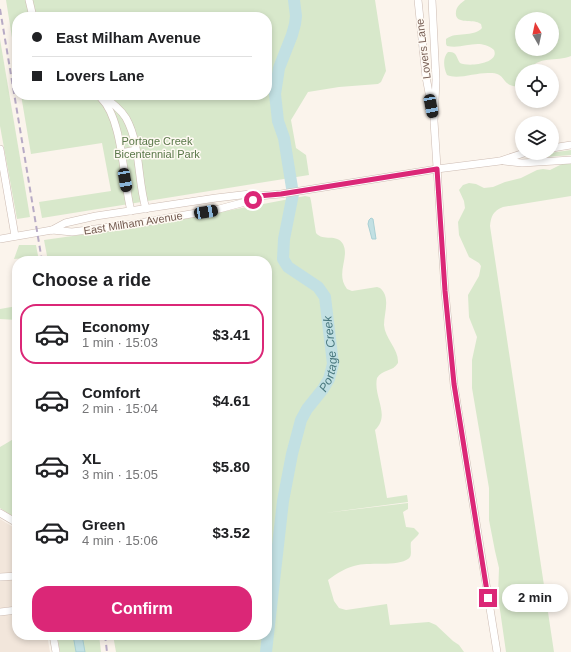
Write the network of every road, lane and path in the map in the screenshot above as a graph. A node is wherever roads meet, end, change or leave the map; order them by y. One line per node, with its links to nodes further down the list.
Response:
1 (29, 0): 4 (street)
2 (418, 0): 7 (street, Lovers Lane)
3 (432, 0): 7 (street, Lovers Lane)
4 (32, 12)
5 (103, 100): 12 (street)
6 (107, 100): 11 (street)
7 (434, 121): 16 (street, Lovers Lane)
8 (571, 145): 9 (street)
9 (559, 147)
10 (0, 149): 21 (street)
11 (136, 150): 12 (street); 18 (street)
12 (121, 154): 19 (street)
13 (515, 156): 15 (street, East Milham Avenue)
14 (571, 160): 15 (street, East Milham Avenue)
15 (500, 161): 16 (street, East Milham Avenue)
16 (437, 169): 17 (street, East Milham Avenue); 31 (street, Lovers Lane)
17 (258, 196): 18 (street, East Milham Avenue); 20 (street, East Milham Avenue)
18 (146, 209): 19 (street, East Milham Avenue)
19 (131, 211): 20 (street, East Milham Avenue)
20 (52, 230): 21 (street, East Milham Avenue)
21 (15, 236): 22 (street, East Milham Avenue)
22 (0, 239)
23 (0, 513): 24 (street)
24 (12, 520)
25 (12, 576): 26 (street)
26 (0, 577)
27 (12, 611): 28 (street)
28 (0, 612)
29 (54, 640): 30 (street)
30 (56, 652)
31 (497, 652)

